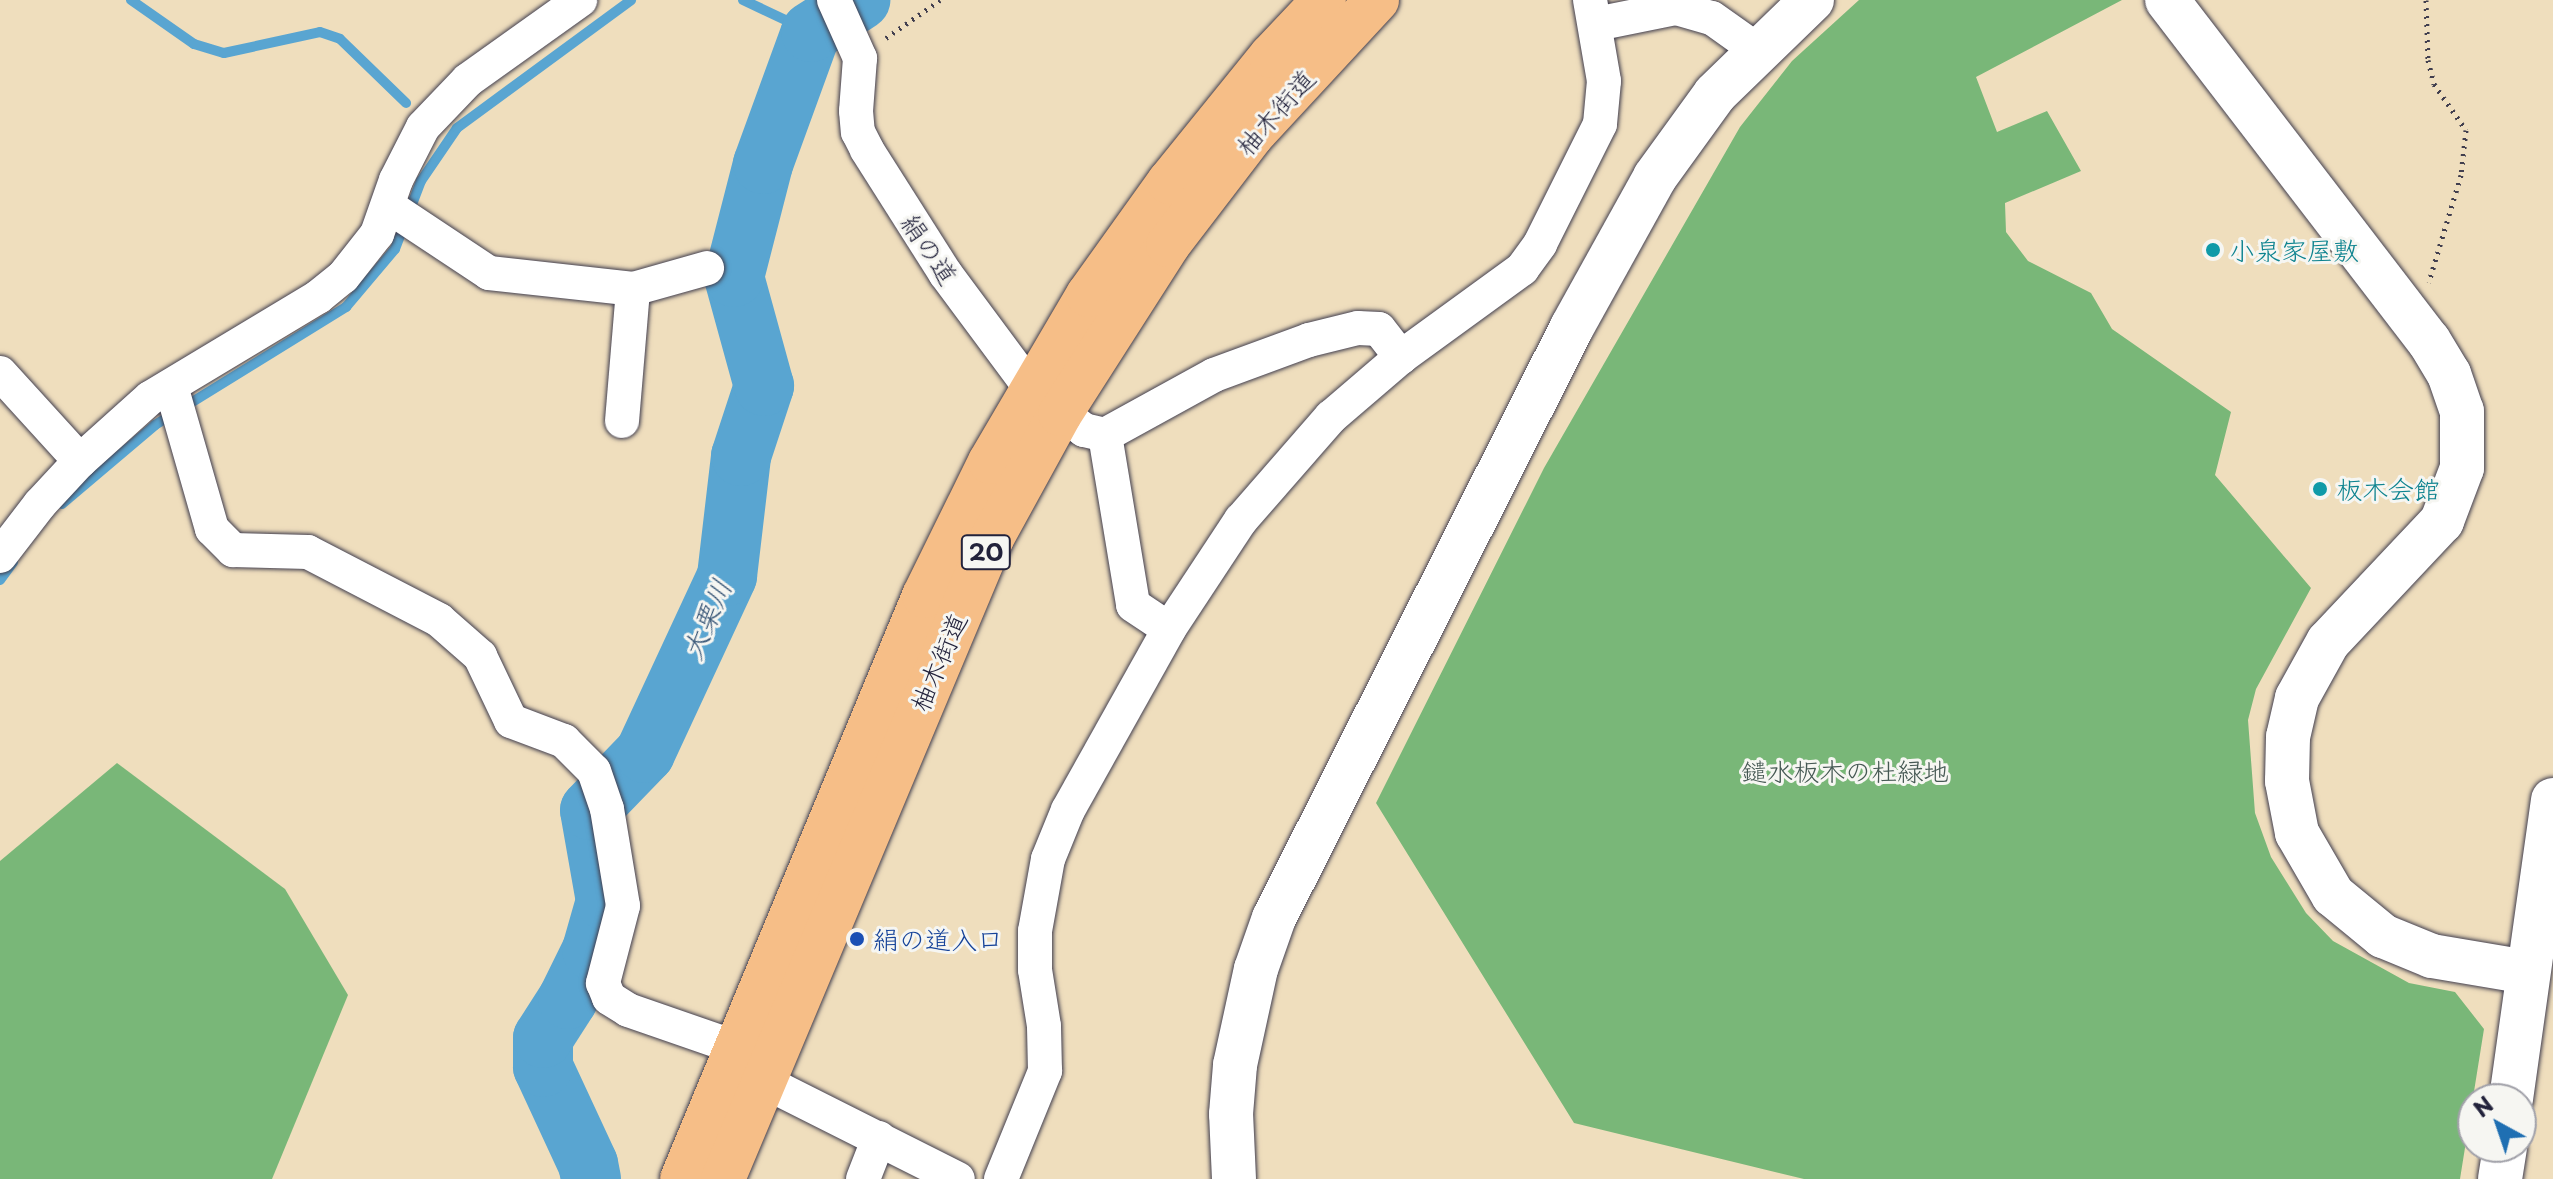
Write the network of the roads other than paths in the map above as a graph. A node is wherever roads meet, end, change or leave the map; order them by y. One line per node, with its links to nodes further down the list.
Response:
1 (580, 0): 9 (street)
2 (834, 0): 15 (street, 絹の道)
3 (1324, 0): 15 (main road, 柚木街道 / 20)
4 (1377, 0): 15 (main road, 柚木街道 / 20)
5 (1812, 0): 8 (street)
6 (2167, 0): 22 (street)
7 (1593, 12): 8 (street); 12 (street)
8 (1757, 50): 32 (street)
9 (389, 207): 11 (street); 14 (street)
10 (707, 268): 11 (street)
11 (633, 289): 16 (street)
12 (1401, 357): 17 (street); 20 (street)
13 (0, 373): 18 (street)
14 (172, 388): 18 (street); 23 (street)
15 (1046, 402): 17 (street); 23 (main road, 柚木街道 / 20); 24 (main road, 柚木街道 / 20)
16 (622, 421)
17 (1105, 435): 20 (street)
18 (80, 461): 19 (street)
19 (0, 556)
20 (1169, 629): 31 (street)
21 (2553, 800): 22 (street)
22 (2527, 972): 25 (street)
23 (735, 1047): 24 (street); 27 (main road, 柚木街道 / 20)
24 (763, 1081): 26 (street); 28 (main road, 柚木街道 / 20)
25 (2513, 1083)
26 (879, 1138): 29 (street); 30 (street)
27 (682, 1179)
28 (723, 1179)
29 (863, 1179)
30 (958, 1179)
31 (1001, 1179)
32 (1234, 1179)

